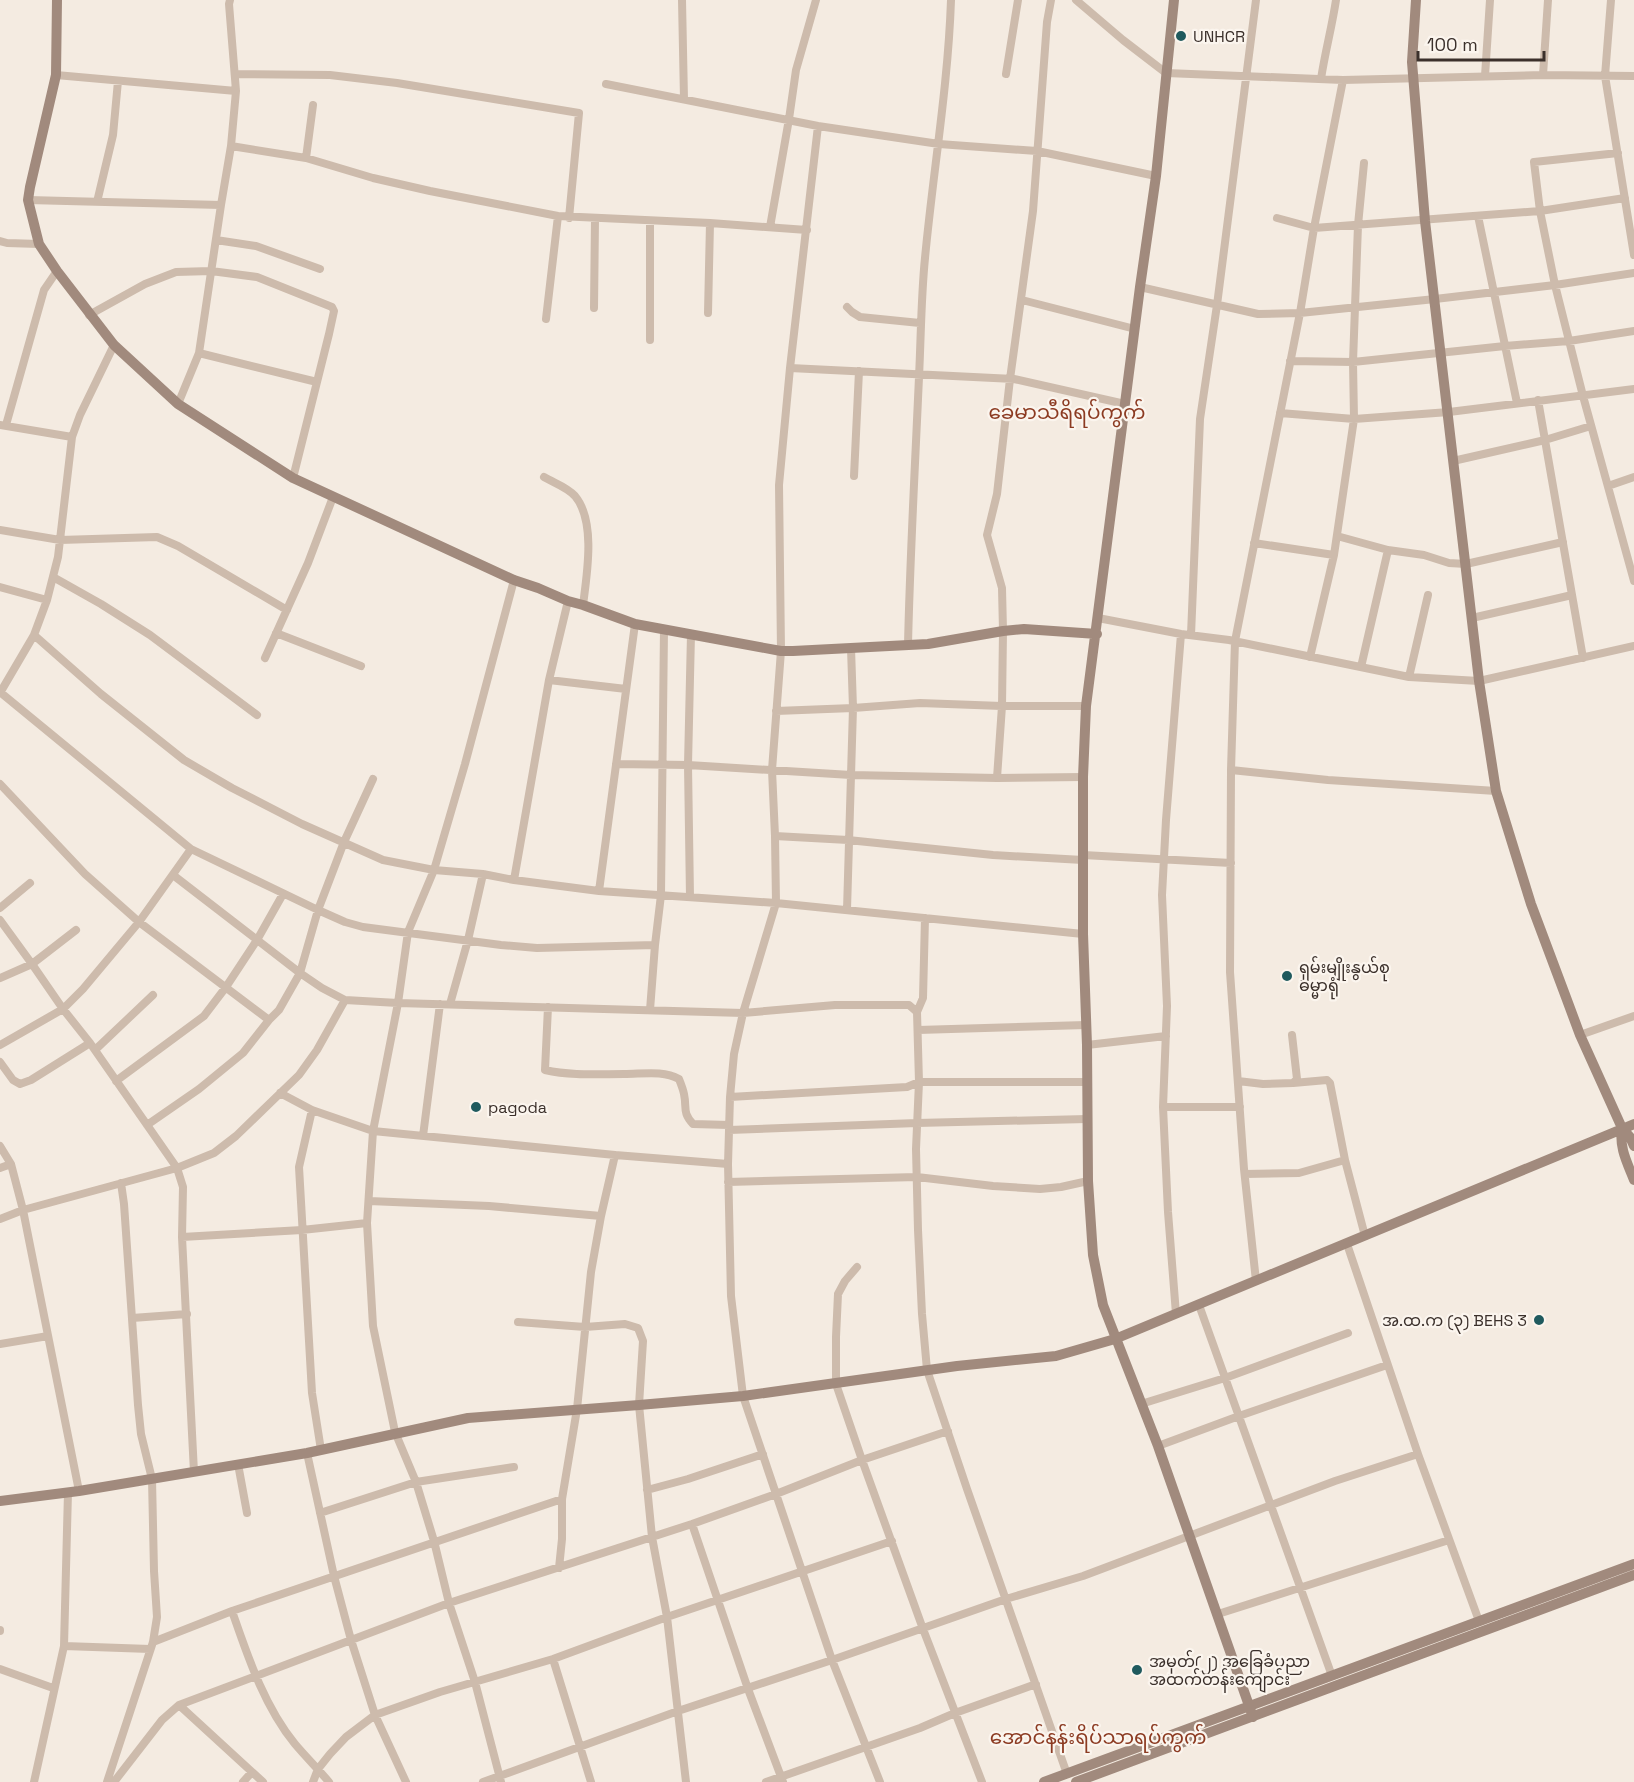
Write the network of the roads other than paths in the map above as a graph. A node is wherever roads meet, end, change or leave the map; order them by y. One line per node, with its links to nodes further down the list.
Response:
1 (57, 0): 19 (street)
2 (230, 0): 17 (street)
3 (682, 0): 31 (street)
4 (816, 0): 33 (street)
5 (951, 0): 35 (street)
6 (1018, 0): 18 (street)
7 (1051, 0): 37 (street)
8 (1076, 0): 16 (street)
9 (1174, 0): 16 (street)
10 (1256, 0): 24 (street)
11 (1336, 0): 25 (street)
12 (1416, 0): 26 (street)
13 (1490, 0): 21 (street)
14 (1548, 0): 20 (street)
15 (1611, 0): 22 (street)
16 (1166, 73): 24 (street); 41 (street)
17 (236, 74): 30 (street); 49 (street)
18 (1006, 74)
19 (56, 75): 28 (street); 43 (street)
20 (1543, 75): 21 (street); 22 (street)
21 (1485, 76): 26 (street)
22 (1605, 76): 23 (street); 38 (street)
23 (1634, 76)
24 (1246, 78): 25 (street); 72 (street)
25 (1321, 79): 27 (street)
26 (1413, 79): 27 (street); 52 (street)
27 (1343, 80): 57 (street)
28 (118, 81): 30 (street); 44 (street)
29 (606, 84): 31 (street)
30 (236, 90): 36 (street)
31 (684, 99): 33 (street)
32 (313, 105): 39 (street)
33 (789, 119): 34 (street); 56 (street)
34 (818, 126): 35 (street); 58 (street)
35 (939, 144): 37 (street); 80 (street)
36 (231, 146): 39 (street); 45 (street)
37 (1037, 152): 41 (street); 71 (street)
38 (1618, 153): 42 (street); 46 (street)
39 (306, 159): 47 (street)
40 (1364, 163): 55 (street)
41 (1156, 176): 68 (street)
42 (1625, 198): 46 (street); 62 (street)
43 (28, 200): 44 (street); 61 (street)
44 (97, 202): 45 (street)
45 (221, 205): 59 (street)
46 (1540, 211): 48 (street); 67 (street)
47 (558, 216): 49 (street); 79 (street)
48 (1478, 216): 52 (street); 69 (street)
49 (569, 218): 51 (street)
50 (1277, 218): 57 (street)
51 (595, 219): 53 (street); 75 (street)
52 (1425, 221): 55 (street); 70 (street)
53 (650, 222): 54 (street); 83 (street)
54 (710, 223): 56 (street); 77 (street)
55 (1358, 225): 57 (street); 74 (street)
56 (770, 227): 58 (street)
57 (1314, 228): 76 (street)
58 (807, 230): 91 (street)
59 (216, 240): 63 (street); 65 (street)
60 (0, 241): 61 (street)
61 (39, 244): 64 (street)
62 (1634, 255)
63 (320, 269)
64 (57, 271): 78 (street); 105 (street)
65 (211, 271): 78 (street); 88 (street); 95 (street)
66 (1634, 273): 67 (street)
67 (1555, 285): 69 (street); 84 (street)
68 (1140, 287): 72 (street); 81 (street)
69 (1493, 292): 70 (street); 86 (street)
70 (1435, 299): 74 (street); 87 (street)
71 (1022, 300): 81 (street); 94 (street)
72 (1217, 305): 76 (street); 144 (street)
73 (847, 307): 80 (street)
74 (1354, 307): 76 (street); 90 (street)
75 (594, 308)
76 (1300, 313): 89 (street)
77 (708, 314)
78 (89, 315): 85 (street)
79 (546, 319)
80 (920, 323): 93 (street)
81 (1135, 329): 101 (street)
82 (1634, 331): 84 (street)
83 (650, 340)
84 (1569, 341): 86 (street); 97 (street)
85 (114, 345): 100 (street); 107 (street)
86 (1505, 346): 87 (street); 99 (street)
87 (1441, 352): 90 (street); 102 (street)
88 (199, 353): 95 (street); 100 (street)
89 (1290, 361): 90 (street); 103 (street)
90 (1353, 362): 104 (street)
91 (790, 368): 92 (street); 149 (street)
92 (859, 371): 93 (street); 110 (street)
93 (919, 374): 94 (street); 146 (street)
94 (1010, 379): 101 (street); 138 (street)
95 (317, 382): 113 (street)
96 (1634, 389): 97 (street)
97 (1583, 396): 98 (street); 106 (street)
98 (1538, 400): 99 (street); 108 (street)
99 (1516, 403): 102 (street)
100 (178, 404): 113 (street)
101 (1125, 404): 134 (street)
102 (1449, 412): 104 (street); 109 (street)
103 (1280, 413): 104 (street); 120 (street)
104 (1354, 419): 117 (street)
105 (3, 425): 107 (street)
106 (1591, 426): 108 (street); 114 (street)
107 (72, 437): 118 (street)
108 (1545, 440): 109 (street); 119 (street)
109 (1453, 460): 123 (street)
110 (854, 476)
111 (544, 477): 132 (street)
112 (1634, 477): 114 (street)
113 (292, 478): 115 (street)
114 (1608, 486): 126 (street)
115 (333, 497): 125 (street); 133 (street)
116 (0, 530): 118 (street)
117 (1337, 536): 121 (street); 122 (street)
118 (60, 540): 124 (street); 133 (street)
119 (1563, 542): 123 (street); 129 (street)
120 (1254, 543): 122 (street); 145 (street)
121 (1388, 550): 123 (street); 154 (street)
122 (1334, 555): 150 (street)
123 (1466, 564): 135 (street)
124 (53, 577): 130 (street); 164 (street)
125 (514, 580): 131 (street); 183 (street)
126 (1634, 581)
127 (0, 587): 130 (street)
128 (1428, 595): 155 (street)
129 (1572, 595): 135 (street); 152 (street)
130 (47, 600): 143 (street)
131 (568, 601): 132 (street); 156 (street)
132 (583, 605): 136 (street)
133 (287, 610): 139 (street)
134 (1098, 618): 141 (street); 142 (street)
135 (1472, 618): 157 (street)
136 (635, 624): 137 (street); 158 (street)
137 (664, 629): 140 (street); 166 (street)
138 (1003, 631): 141 (street); 146 (street); 160 (street)
139 (276, 633): 151 (street); 153 (street)
140 (691, 634): 149 (street); 167 (street)
141 (1096, 634): 161 (street)
142 (1181, 634): 144 (street); 181 (street)
143 (34, 635): 159 (street); 178 (street)
144 (1191, 635): 145 (street)
145 (1234, 641): 150 (street); 169 (street)
146 (908, 645): 148 (street)
147 (1634, 646): 152 (street)
148 (851, 648): 149 (street); 162 (street)
149 (781, 651): 163 (street)
150 (1310, 657): 154 (street)
151 (265, 658)
152 (1583, 658): 157 (street)
153 (361, 666)
154 (1361, 667): 155 (street)
155 (1410, 677): 157 (street)
156 (549, 680): 158 (street); 186 (street)
157 (1479, 681): 175 (street)
158 (626, 689): 165 (street)
159 (0, 692): 179 (street)
160 (1002, 706): 161 (street); 162 (street); 173 (street)
161 (1086, 706): 171 (street)
162 (853, 708): 163 (street); 170 (street)
163 (776, 711): 168 (street)
164 (257, 715)
165 (616, 764): 166 (street); 188 (street)
166 (663, 764): 167 (street); 190 (street)
167 (688, 765): 168 (street); 191 (street)
168 (772, 770): 170 (street); 176 (street)
169 (1231, 771): 175 (street); 182 (street)
170 (851, 775): 173 (street); 177 (street)
171 (1083, 777): 173 (street); 180 (street)
172 (373, 778): 178 (street)
173 (997, 778)
174 (0, 784): 198 (street)
175 (1496, 791): 224 (street)
176 (776, 836): 177 (street); 192 (street)
177 (848, 840): 180 (street); 195 (street)
178 (344, 842): 183 (street); 194 (street)
179 (192, 849): 185 (street); 189 (street)
180 (1083, 858): 181 (street); 201 (street)
181 (1164, 860): 182 (street); 225 (street)
182 (1231, 863): 231 (street)
183 (434, 870): 184 (street); 200 (street)
184 (483, 874): 186 (street); 203 (street)
185 (173, 875): 198 (street); 202 (street)
186 (514, 880): 188 (street)
187 (30, 883): 193 (street)
188 (599, 891): 190 (street)
189 (283, 894): 194 (street); 202 (street)
190 (661, 895): 191 (street); 204 (street)
191 (690, 897): 192 (street)
192 (776, 903): 195 (street); 218 (street)
193 (0, 908)
194 (318, 910): 200 (street); 206 (street)
195 (847, 910): 196 (street)
196 (925, 918): 201 (street); 217 (street)
197 (0, 920): 205 (street)
198 (139, 922): 208 (street); 215 (street)
199 (76, 930): 205 (street)
200 (408, 932): 203 (street); 211 (street)
201 (1083, 934): 221 (street)
202 (257, 940): 206 (street); 208 (street)
203 (468, 940): 204 (street); 213 (street)
204 (655, 945): 216 (street)
205 (32, 964): 207 (street); 215 (street)
206 (300, 973): 210 (street); 220 (street)
207 (0, 978)
208 (226, 987): 220 (street); 230 (street)
209 (153, 995): 228 (street)
210 (345, 1000): 211 (street); 235 (street)
211 (398, 1003): 212 (street); 246 (street)
212 (440, 1004): 213 (street); 247 (street)
213 (450, 1004): 214 (street)
214 (548, 1007): 216 (street); 244 (street)
215 (63, 1009): 226 (street); 228 (street)
216 (650, 1010): 218 (street)
217 (917, 1012): 218 (street); 222 (street)
218 (743, 1013): 236 (street)
219 (1634, 1016): 224 (street)
220 (269, 1020): 243 (street)
221 (1086, 1025): 222 (street); 227 (street)
222 (918, 1030): 232 (street)
223 (1292, 1035): 234 (street)
224 (1580, 1035): 245 (street)
225 (1166, 1036): 227 (street); 237 (street)
226 (0, 1045)
227 (1087, 1045): 233 (street)
228 (92, 1047): 229 (street); 230 (street)
229 (0, 1062)
230 (116, 1081): 243 (street)
231 (1238, 1081): 234 (street); 238 (street)
232 (919, 1082): 233 (street); 236 (street); 241 (street)
233 (1086, 1082): 240 (street)
234 (1293, 1083): 251 (street)
235 (280, 1093): 239 (street); 255 (street)
236 (730, 1097): 244 (street)
237 (1163, 1107): 238 (street); 275 (street)
238 (1240, 1107): 256 (street)
239 (312, 1110): 246 (street); 267 (street)
240 (1087, 1119): 241 (street); 259 (street)
241 (917, 1123): 244 (street); 257 (street)
242 (1634, 1124): 245 (street)
243 (147, 1125): 255 (street)
244 (729, 1127): 253 (street)
245 (1622, 1128): 249 (street); 258 (street); 268 (street)
246 (373, 1131): 247 (street); 262 (street)
247 (423, 1136): 250 (street)
248 (0, 1146): 252 (street)
249 (1634, 1146)
250 (615, 1155): 253 (street); 264 (street)
251 (1345, 1160): 256 (street); 268 (street)
252 (11, 1164): 254 (street); 263 (street)
253 (728, 1164): 260 (street)
254 (0, 1168)
255 (177, 1168): 261 (street); 269 (street)
256 (1245, 1174): 272 (street)
257 (917, 1177): 259 (street); 260 (street); 284 (street)
258 (1634, 1180)
259 (1088, 1181): 281 (street)
260 (728, 1182): 287 (street)
261 (121, 1183): 263 (street); 276 (street)
262 (369, 1201): 264 (street); 266 (street)
263 (23, 1210): 265 (street); 280 (street)
264 (601, 1216): 278 (street)
265 (0, 1219)
266 (367, 1223): 267 (street); 293 (street)
267 (302, 1230): 269 (street); 295 (street)
268 (1365, 1236): 270 (street)
269 (182, 1237): 274 (street)
270 (1347, 1244): 272 (street); 283 (street)
271 (857, 1267): 286 (street)
272 (1256, 1281): 273 (street)
273 (1199, 1305): 275 (street); 285 (street)
274 (187, 1314): 276 (street); 302 (street)
275 (1176, 1314): 281 (street)
276 (132, 1318): 303 (street)
277 (518, 1322): 278 (street)
278 (585, 1327): 289 (street); 290 (street)
279 (1348, 1333): 285 (street)
280 (48, 1336): 282 (street); 306 (street)
281 (1115, 1339): 284 (street); 288 (street)
282 (0, 1344)
283 (1387, 1365): 291 (street); 298 (street)
284 (927, 1370): 286 (street); 292 (street)
285 (1225, 1378): 288 (street); 291 (street)
286 (836, 1384): 287 (street); 299 (street)
287 (743, 1396): 289 (street); 297 (street)
288 (1141, 1404): 294 (street)
289 (639, 1405): 290 (street); 305 (street)
290 (577, 1408): 293 (street); 308 (street)
291 (1239, 1416): 294 (street); 310 (street)
292 (948, 1431): 299 (street); 325 (street)
293 (395, 1432): 295 (street); 304 (street)
294 (1158, 1446): 314 (street)
295 (321, 1450): 296 (street)
296 (307, 1453): 300 (street); 312 (street)
297 (763, 1454): 305 (street); 307 (street)
298 (1418, 1454): 310 (street); 316 (street)
299 (862, 1460): 307 (street); 317 (street)
300 (238, 1464): 302 (street); 311 (street)
301 (513, 1467): 304 (street)
302 (194, 1472): 303 (street)
303 (152, 1479): 306 (street); 334 (street)
304 (416, 1482): 312 (street); 318 (street)
305 (647, 1490): 315 (street)
306 (74, 1491): 309 (street); 335 (street)
307 (776, 1494): 313 (street); 321 (street)
308 (562, 1499): 318 (street); 320 (street)
309 (0, 1501)
310 (1271, 1505): 314 (street); 324 (street)
311 (247, 1513)
312 (320, 1513): 323 (street)
313 (692, 1524): 315 (street); 326 (street)
314 (1190, 1536): 325 (street); 329 (street)
315 (652, 1537): 320 (street); 330 (street)
316 (1449, 1539): 324 (street); 331 (street)
317 (892, 1540): 321 (street); 332 (street)
318 (434, 1541): 323 (street); 327 (street)
319 (1634, 1563): 331 (street)
320 (559, 1568): 327 (street)
321 (803, 1570): 326 (street); 337 (street)
322 (1634, 1575): 347 (street)
323 (334, 1576): 328 (street); 333 (street)
324 (1299, 1587): 329 (street); 339 (street)
325 (1006, 1599): 332 (street); 342 (street)
326 (718, 1601): 330 (street); 344 (street)
327 (449, 1603): 333 (street); 341 (street)
328 (232, 1611): 334 (street); 340 (street)
329 (1218, 1614): 347 (street)
330 (667, 1617): 336 (street); 346 (street)
331 (1479, 1621): 339 (street)
332 (923, 1629): 337 (street); 348 (street)
333 (351, 1640): 340 (street); 349 (street)
334 (151, 1645): 335 (street); 358 (street)
335 (64, 1646): 343 (street)
336 (553, 1659): 341 (street); 350 (street)
337 (832, 1660): 344 (street); 351 (street)
338 (0, 1669): 343 (street)
339 (1332, 1676): 347 (street)
340 (256, 1677): 345 (street); 352 (street)
341 (475, 1682): 349 (street); 355 (street)
342 (1036, 1684): 348 (street); 354 (street)
343 (53, 1688): 357 (street)
344 (748, 1689): 346 (street); 356 (street)
345 (179, 1705): 353 (street); 359 (street)
346 (678, 1711): 350 (street); 367 (street)
347 (1251, 1711): 354 (street); 372 (street)
348 (955, 1713): 351 (street); 370 (street)
349 (375, 1715): 352 (street); 364 (street)
350 (579, 1746): 355 (street); 366 (street)
351 (866, 1747): 356 (street); 369 (street)
352 (318, 1769): 362 (street); 363 (street)
353 (252, 1772): 360 (street); 361 (street)
354 (1067, 1774): 371 (street)
355 (500, 1779): 365 (street)
356 (783, 1779): 368 (street)
357 (34, 1782)
358 (107, 1782)
359 (114, 1782)
360 (243, 1782)
361 (263, 1782)
362 (313, 1782)
363 (329, 1782)
364 (406, 1782)
365 (483, 1782)
366 (591, 1782)
367 (686, 1782)
368 (766, 1782)
369 (880, 1782)
370 (982, 1782)
371 (1044, 1782)
372 (1076, 1782)

